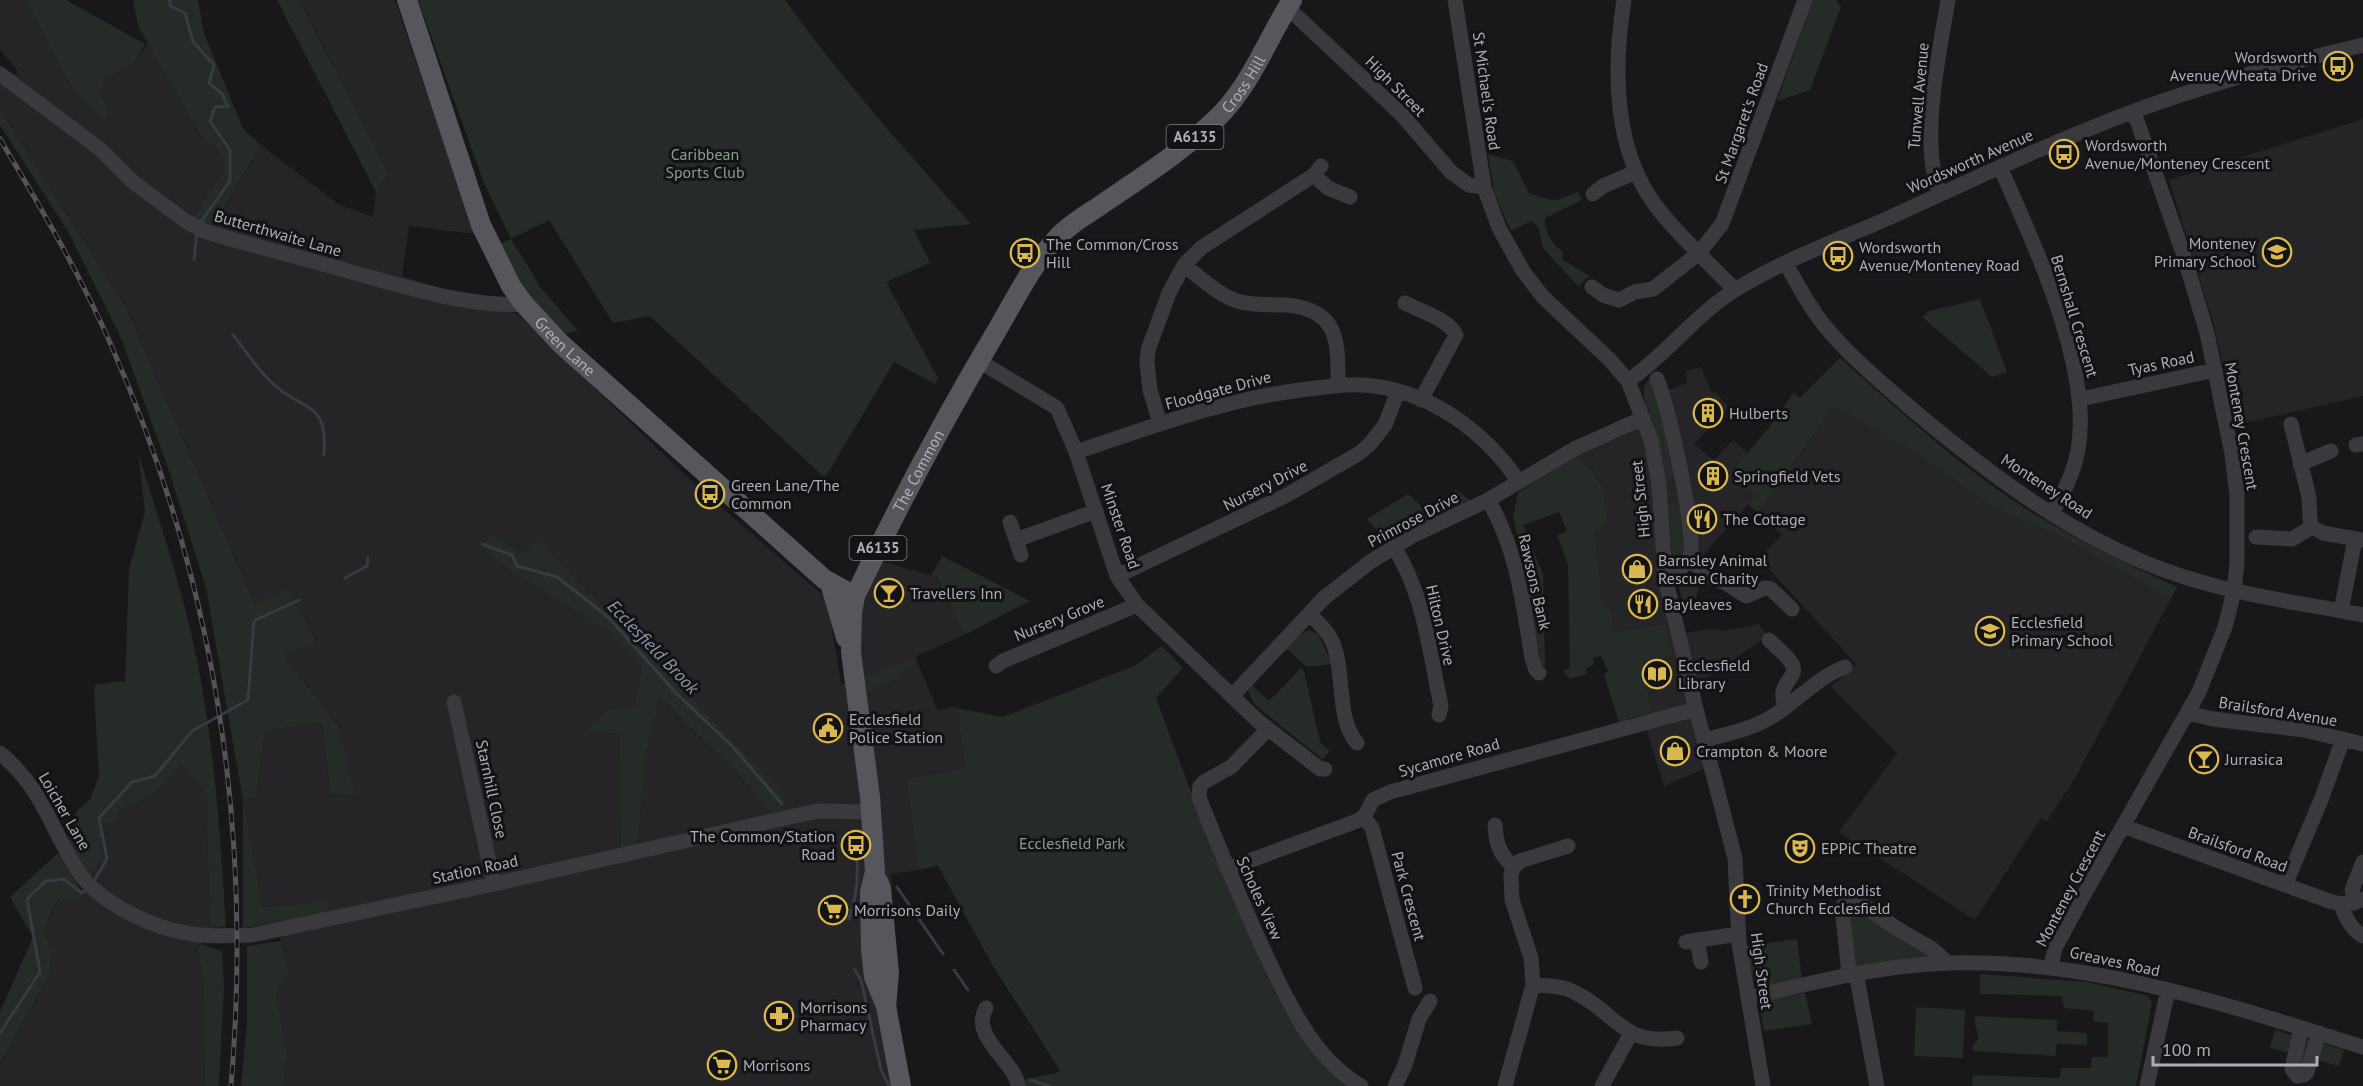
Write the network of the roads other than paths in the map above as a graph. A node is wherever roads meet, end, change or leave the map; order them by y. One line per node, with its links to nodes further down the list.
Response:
1 (407, 0): 23 (main road, Green Lane)
2 (1455, 0): 12 (street, St Michael's Road)
3 (1624, 0): 11 (street)
4 (1805, 0): 17 (street, St Margaret's Road)
5 (1948, 0): 14 (street, Tunwell Avenue)
6 (1289, 4): 12 (street, High Street); 16 (main road, Cross Hill / A6135)
7 (2363, 45): 9 (street, Wordsworth Avenue)
8 (0, 74): 23 (street, Butterthwaite Lane)
9 (2134, 112): 10 (street, Wordsworth Avenue); 25 (street, Monteney Crescent)
10 (2000, 167): 14 (street, Wordsworth Avenue); 30 (street, Bernshall Crescent)
11 (1636, 171): 13 (street); 17 (street)
12 (1484, 188): 27 (street, High Street)
13 (1593, 194)
14 (1940, 194): 18 (street, Wordsworth Avenue)
15 (1350, 197): 19 (street)
16 (1058, 237): 24 (main road, The Common / A6135)
17 (1699, 253): 20 (street, St Margaret's Road); 21 (street)
18 (1786, 264): 21 (street, Wordsworth Avenue); 41 (street, Monteney Road)
19 (1184, 265): 28 (street); 33 (street)
20 (1592, 287)
21 (1735, 290): 27 (street, Wordsworth Avenue)
22 (1405, 303): 31 (street)
23 (524, 304): 52 (main road, Green Lane)
24 (979, 361): 36 (street, Minster Road); 54 (main road, The Common / A6135)
25 (2215, 370): 30 (street, Tyas Road); 53 (street, Monteney Crescent)
26 (1657, 379): 49 (street)
27 (1628, 381): 32 (street, High Street)
28 (1338, 386): 29 (street, Floodgate Drive); 33 (street, Floodgate Drive)
29 (1398, 391): 31 (street, Floodgate Drive); 50 (street, Nursery Drive)
30 (2080, 399): 41 (street, Bernshall Crescent)
31 (1421, 400): 38 (street, Floodgate Drive)
32 (1643, 418): 38 (street, Primrose Drive); 51 (street, High Street)
33 (1160, 424): 36 (street, Floodgate Drive)
34 (2291, 424): 37 (street)
35 (2331, 451): 37 (street)
36 (1076, 452): 40 (street, Minster Road)
37 (2300, 464): 43 (street)
38 (1520, 482): 39 (street, Primrose Drive)
39 (1488, 501): 47 (street, Primrose Drive); 64 (street, Rawsons Bank)
40 (1096, 511): 45 (street); 50 (street, Minster Road)
41 (2052, 513): 53 (street, Monteney Road)
42 (1011, 522): 45 (street)
43 (2312, 527): 44 (street); 46 (street)
44 (2256, 537)
45 (1016, 540): 48 (street)
46 (2359, 540): 57 (street)
47 (1394, 547): 58 (street, Primrose Drive); 70 (street, Hilton Drive)
48 (1021, 555)
49 (1689, 559): 51 (street); 56 (street)
50 (1117, 576): 55 (street, Minster Road)
51 (1665, 577): 68 (street, High Street)
52 (830, 583): 54 (main road, Green Lane); 61 (main road)
53 (2234, 591): 57 (street, Monteney Road); 69 (street, Monteney Crescent)
54 (855, 596): 61 (main road, The Common / A6135)
55 (1137, 605): 62 (street, Nursery Grove); 65 (street, Minster Road)
56 (1792, 609)
57 (2341, 611): 59 (street, Monteney Road)
58 (1310, 614): 65 (street, Primrose Drive); 74 (street)
59 (2363, 615)
60 (1769, 640): 67 (street)
61 (851, 652): 78 (main road, The Common / A6135)
62 (996, 666)
63 (1845, 667): 67 (street)
64 (1539, 673)
65 (1232, 696): 71 (street, Minster Road)
66 (454, 702): 86 (street, Starnhill Close)
67 (1786, 707): 73 (street)
68 (1696, 709): 73 (street, High Street); 79 (street, Sycamore Road)
69 (2187, 713): 72 (street, Brailsford Avenue); 81 (street, Monteney Crescent)
70 (1439, 715)
71 (1268, 729): 77 (street, Minster Road); 85 (street, Scholes View)
72 (2343, 739): 75 (street, Brailsford Avenue); 88 (street)
73 (1704, 740): 90 (street, High Street)
74 (1357, 743)
75 (2363, 744)
76 (0, 753): 87 (street, Loicher Lane)
77 (1325, 769)
78 (871, 812): 86 (street, Station Road); 107 (main road, The Common / A6135)
79 (1364, 816): 85 (street, Sycamore Road); 97 (street, Park Crescent)
80 (1495, 825): 84 (street)
81 (2123, 826): 88 (street, Brailsford Road); 94 (street, Monteney Crescent)
82 (1568, 846): 84 (street)
83 (2363, 862): 89 (street)
84 (1514, 867): 96 (street)
85 (1227, 868): 109 (street, Scholes View)
86 (494, 884): 87 (street, Station Road)
87 (90, 885)
88 (2285, 885): 89 (street, Brailsford Road)
89 (2353, 902): 91 (street)
90 (1738, 934): 92 (street); 99 (street, High Street)
91 (2363, 936)
92 (1701, 962)
93 (1948, 963): 94 (street, Greaves Road); 95 (street, Greaves Road); 95 (street)
94 (2051, 966): 98 (street, Greaves Road)
95 (1853, 974): 99 (street, Greaves Road); 114 (street)
96 (1533, 985): 103 (street); 111 (street)
97 (1415, 988)
98 (2168, 990): 102 (street, Greaves Road); 115 (street)
99 (1748, 998): 113 (street, High Street)
100 (1430, 1001): 110 (street)
101 (986, 1008): 108 (street)
102 (2301, 1028): 104 (street, Greaves Road); 104 (street)
103 (1631, 1033): 105 (street); 112 (street)
104 (2319, 1034): 106 (street, Greaves Road)
105 (1677, 1038)
106 (2363, 1047)
107 (901, 1086)
108 (1018, 1086)
109 (1361, 1086)
110 (1395, 1086)
111 (1505, 1086)
112 (1602, 1086)
113 (1763, 1086)
114 (1877, 1086)
115 (2147, 1086)

